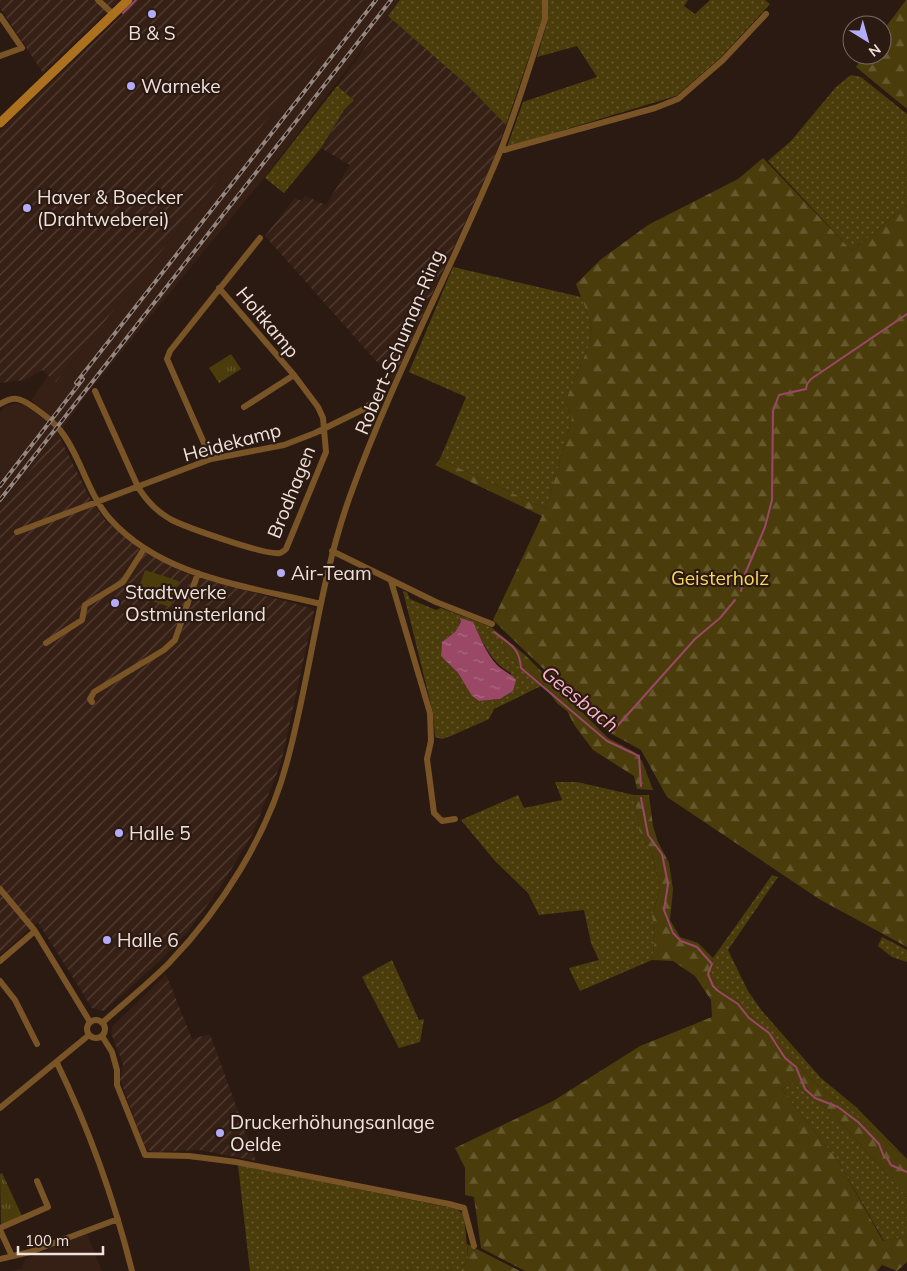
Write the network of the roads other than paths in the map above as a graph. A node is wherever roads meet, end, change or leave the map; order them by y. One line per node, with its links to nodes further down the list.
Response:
1 (98, 0): 5 (street)
2 (128, 0): 5 (main road)
3 (545, 0): 9 (street, Robert-Schuman-Ring)
4 (766, 14): 9 (street)
5 (114, 15): 8 (main road)
6 (0, 16): 7 (street)
7 (0, 56)
8 (0, 123)
9 (501, 149): 23 (street, Robert-Schuman-Ring)
10 (260, 238): 11 (street, Holtkamp)
11 (219, 288): 12 (street, Holtkamp); 18 (street, Holtkamp)
12 (294, 375): 16 (street, Holtkamp); 17 (street, Holtkamp)
13 (95, 391): 19 (street)
14 (0, 404): 20 (street)
15 (370, 404): 17 (street, Heidekamp)
16 (244, 407)
17 (324, 429): 18 (street, Heidekamp); 19 (street, Brodhagen)
18 (212, 459): 19 (street, Heidekamp)
19 (138, 487): 20 (street, Heidekamp)
20 (97, 500): 21 (street, Heidekamp); 22 (street)
21 (17, 532)
22 (144, 548): 24 (street); 28 (street)
23 (332, 550): 25 (street); 26 (street, Robert-Schuman-Ring)
24 (198, 573): 26 (street); 29 (street)
25 (391, 581): 27 (street); 30 (street)
26 (321, 604): 36 (street, Robert-Schuman-Ring)
27 (492, 624)
28 (46, 643)
29 (92, 702)
30 (455, 819)
31 (0, 889): 32 (street)
32 (35, 931): 33 (street); 35 (street)
33 (0, 961)
34 (0, 981): 39 (street)
35 (90, 1022): 36 (street); 37 (street)
36 (102, 1023): 38 (street)
37 (89, 1035): 38 (street); 40 (street)
38 (102, 1036): 45 (street)
39 (37, 1044)
40 (56, 1063): 41 (street); 43 (street)
41 (0, 1108)
42 (36, 1181): 44 (street)
43 (118, 1219): 46 (street); 48 (street)
44 (0, 1229): 46 (street)
45 (474, 1246)
46 (12, 1256): 47 (street)
47 (0, 1259)
48 (132, 1271)

